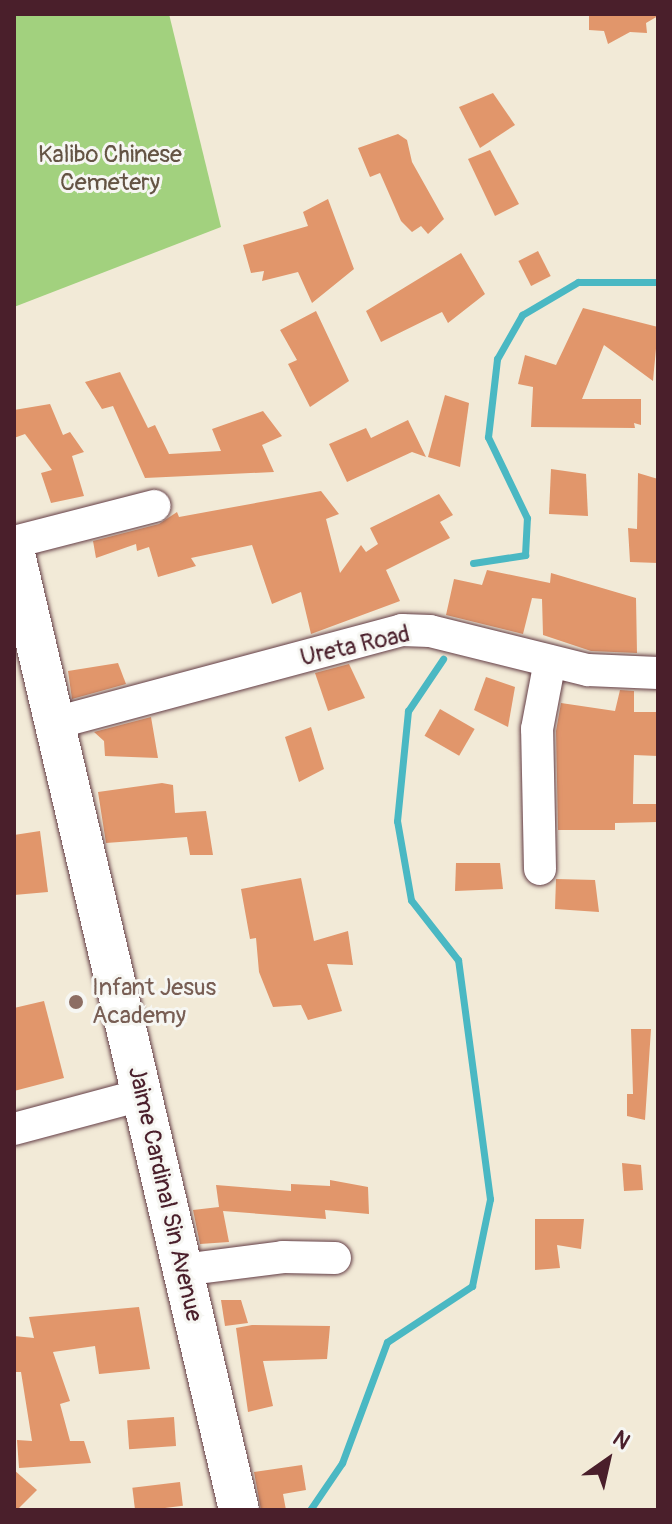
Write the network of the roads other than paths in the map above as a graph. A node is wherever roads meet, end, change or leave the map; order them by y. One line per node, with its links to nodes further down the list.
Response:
1 (154, 506): 2 (street)
2 (14, 542)
3 (14, 550): 6 (main road, Jaime Cardinal Sin Avenue)
4 (550, 661): 5 (street, Ureta Road); 6 (street, Ureta Road); 7 (street)
5 (658, 673)
6 (55, 723): 8 (main road, Jaime Cardinal Sin Avenue)
7 (540, 869)
8 (141, 1095): 9 (street); 11 (main road, Jaime Cardinal Sin Avenue)
9 (14, 1129)
10 (335, 1258): 11 (street)
11 (182, 1270): 12 (main road, Jaime Cardinal Sin Avenue)
12 (239, 1510)

